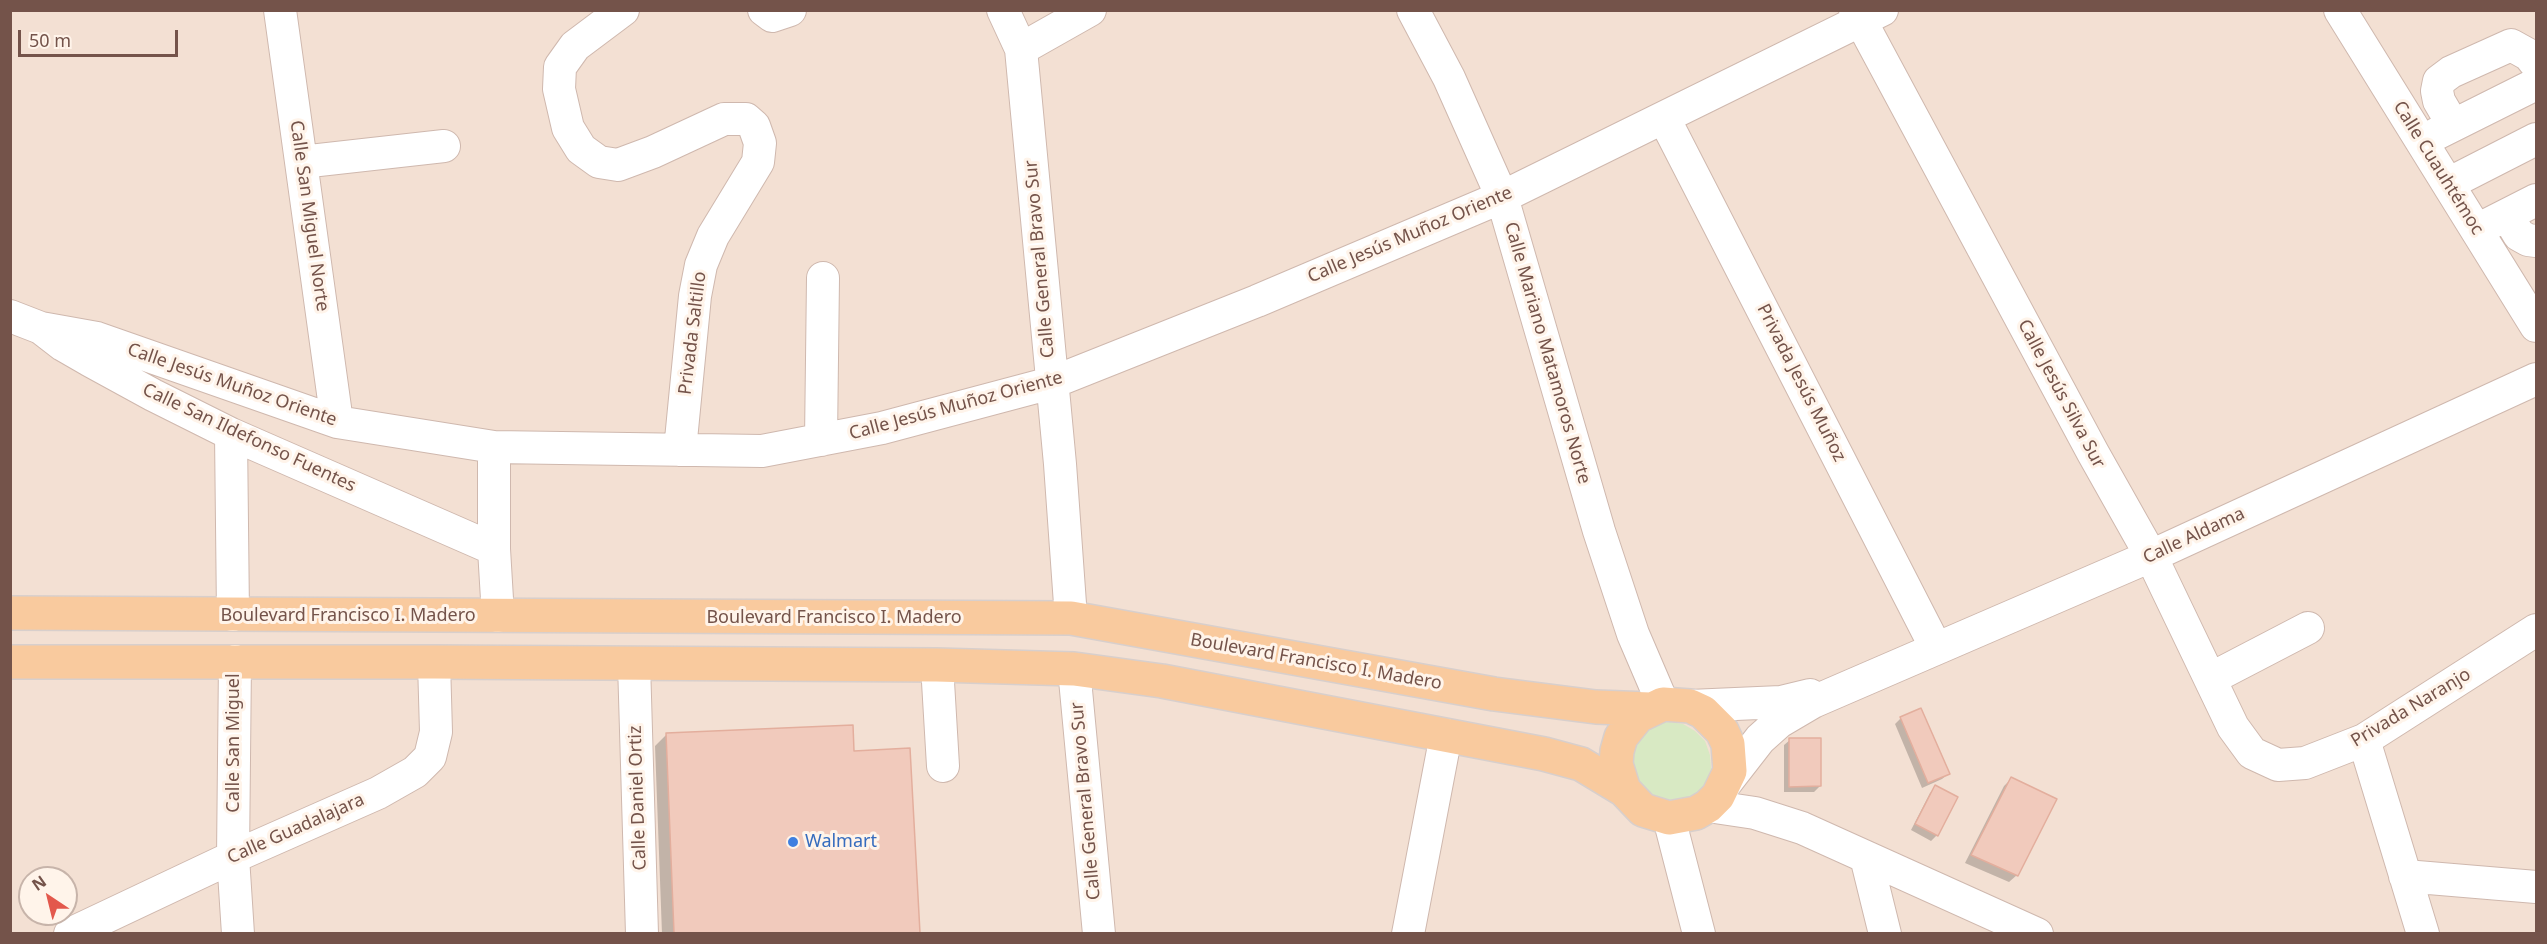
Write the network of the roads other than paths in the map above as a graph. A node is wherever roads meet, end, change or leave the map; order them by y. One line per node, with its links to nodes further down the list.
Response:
1 (280, 10): 18 (street, Calle San Miguel Norte)
2 (623, 10): 35 (street, Privada Saltillo)
3 (764, 10): 4 (street)
4 (790, 10)
5 (1003, 10): 10 (street, Calle General Bravo Sur)
6 (1090, 10): 10 (street)
7 (1413, 10): 20 (street, Calle Mariano Matamoros Norte)
8 (2340, 10): 16 (street, Calle Cuauhtémoc)
9 (1866, 14): 13 (street, Calle Jesús Muñoz Oriente); 37 (street, Calle Jesús Silva Sur)
10 (1021, 49): 30 (street, Calle General Bravo Sur)
11 (2536, 64): 14 (street)
12 (2536, 84): 14 (street)
13 (1664, 118): 20 (street, Calle Jesús Muñoz Oriente); 44 (street, Privada Jesús Muñoz)
14 (2453, 125): 16 (street)
15 (2536, 140): 19 (street)
16 (2422, 141): 19 (street, Calle Cuauhtémoc)
17 (444, 146): 18 (street)
18 (301, 162): 31 (street, Calle San Miguel Norte)
19 (2448, 184): 23 (street, Calle Cuauhtémoc)
20 (1502, 197): 30 (street, Calle Jesús Muñoz Oriente); 53 (street, Calle Mariano Matamoros Norte)
21 (2536, 200): 22 (street)
22 (2507, 215): 23 (street); 24 (street)
23 (2477, 230): 27 (street, Calle Cuauhtémoc)
24 (2536, 241)
25 (823, 278): 33 (street)
26 (10, 316): 28 (street, Calle San Ildefonso Fuentes)
27 (2536, 326)
28 (41, 328): 31 (street, Calle Jesús Muñoz Oriente); 32 (street, Calle San Ildefonso Fuentes)
29 (2536, 379): 37 (street, Calle Aldama)
30 (1051, 383): 33 (street, Calle Jesús Muñoz Oriente); 41 (street, Calle General Bravo Sur)
31 (337, 422): 34 (street, Calle Jesús Muñoz Oriente)
32 (231, 434): 36 (street, Calle San Ildefonso Fuentes); 39 (street)
33 (820, 440): 35 (street, Calle Jesús Muñoz Oriente)
34 (494, 447): 35 (street, Calle Jesús Muñoz Oriente); 36 (street)
35 (680, 450)
36 (494, 549): 40 (street)
37 (2151, 556): 44 (street, Calle Aldama); 51 (street, Calle Jesús Silva Sur)
38 (10, 613): 39 (main road, Boulevard Francisco I. Madero)
39 (233, 615): 40 (main road, Boulevard Francisco I. Madero)
40 (498, 616): 41 (main road, Boulevard Francisco I. Madero)
41 (1071, 618): 53 (main road, Boulevard Francisco I. Madero)
42 (2308, 628): 51 (street)
43 (2536, 630): 55 (street, Privada Naranjo)
44 (1936, 648): 52 (street, Calle Aldama)
45 (235, 661): 46 (main road); 47 (main road); 62 (street, Calle San Miguel)
46 (10, 662)
47 (434, 662): 48 (main road); 62 (street, Calle Guadalajara)
48 (634, 663): 49 (main road); 67 (street, Calle Daniel Ortiz)
49 (937, 665): 50 (main road); 57 (street)
50 (1074, 669): 54 (main road); 68 (street, Calle General Bravo Sur)
51 (2211, 680): 56 (street, Calle Jesús Silva Sur)
52 (1849, 685): 53 (street, Calle Aldama); 59 (street, Calle Aldama)
53 (1668, 706): 58 (main road); 59 (main road)
54 (1446, 735): 58 (main road); 69 (street)
55 (2364, 740): 56 (street, Privada Naranjo); 63 (street)
56 (2278, 765)
57 (943, 766)
58 (1624, 790): 60 (main road)
59 (1717, 795): 60 (main road); 61 (street)
60 (1669, 818): 70 (street)
61 (1866, 856): 71 (street); 72 (street)
62 (233, 857): 65 (street, Calle Guadalajara); 66 (street, Calle San Miguel)
63 (2405, 876): 64 (street); 73 (street)
64 (2536, 886)
65 (70, 933)
66 (238, 933)
67 (642, 933)
68 (1099, 933)
69 (1408, 933)
70 (1699, 933)
71 (1885, 933)
72 (2037, 933)
73 (2423, 933)

